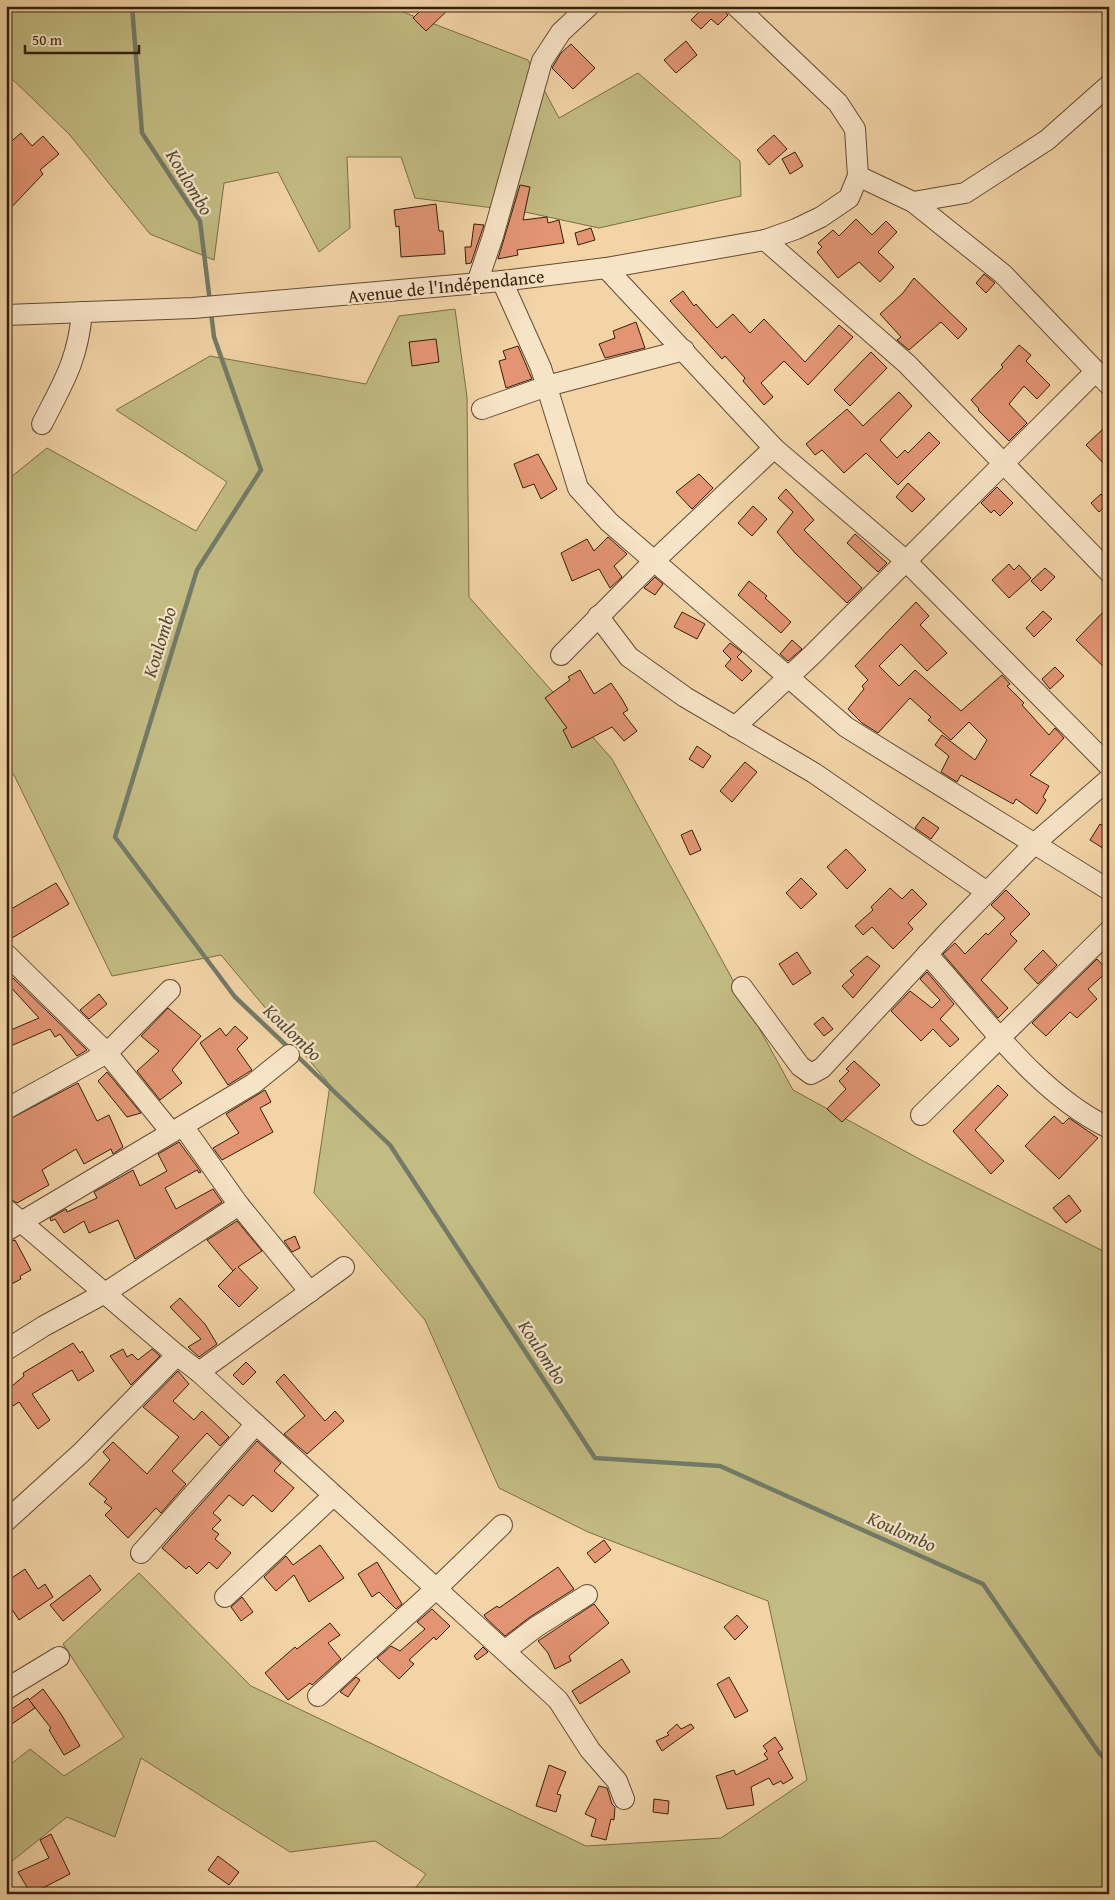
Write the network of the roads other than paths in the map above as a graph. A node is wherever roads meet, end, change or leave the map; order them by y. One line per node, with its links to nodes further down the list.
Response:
1 (589, 6): 9 (street)
2 (736, 6): 4 (street)
3 (1109, 85): 5 (street)
4 (858, 176): 5 (street); 6 (street, Avenue de l'Indépendance)
5 (913, 202): 13 (street)
6 (765, 240): 7 (street, Avenue de l'Indépendance); 18 (street)
7 (606, 268): 8 (street, Avenue de l'Indépendance); 12 (street)
8 (502, 281): 9 (street, Avenue de l'Indépendance); 14 (street)
9 (476, 283): 10 (street, Avenue de l'Indépendance)
10 (82, 312): 11 (street, Avenue de l'Indépendance); 16 (street)
11 (6, 315)
12 (684, 350): 14 (street); 17 (street)
13 (1102, 378): 18 (street)
14 (547, 386): 15 (street); 20 (street)
15 (482, 409)
16 (42, 424)
17 (774, 448): 19 (street); 20 (street)
18 (1003, 463): 19 (street); 21 (street)
19 (905, 560): 24 (street); 26 (street)
20 (653, 562): 22 (street); 24 (street)
21 (1109, 572)
22 (598, 616): 23 (street); 25 (street)
23 (561, 655)
24 (788, 678): 25 (street); 28 (street)
25 (735, 727): 30 (street)
26 (1109, 766)
27 (1109, 779): 28 (street)
28 (1035, 843): 29 (street); 30 (street)
29 (1109, 890)
30 (987, 892): 33 (street)
31 (1109, 931): 37 (street)
32 (6, 954): 34 (street)
33 (927, 954): 35 (street); 37 (street)
34 (13, 972): 38 (street)
35 (742, 987)
36 (170, 990): 38 (street)
37 (999, 1036): 41 (street); 42 (street)
38 (108, 1053): 40 (street); 43 (street)
39 (289, 1055): 43 (street)
40 (6, 1109)
41 (921, 1115)
42 (1109, 1128)
43 (177, 1129): 44 (street); 46 (street)
44 (239, 1205): 48 (street); 49 (street)
45 (6, 1209): 46 (street)
46 (14, 1226): 49 (street)
47 (344, 1267): 48 (street)
48 (310, 1292): 52 (street)
49 (105, 1293): 50 (street); 51 (street)
50 (6, 1350)
51 (177, 1355): 52 (street); 55 (street)
52 (199, 1372): 53 (street)
53 (256, 1424): 54 (street); 57 (street)
54 (334, 1496): 58 (street); 60 (street)
55 (6, 1521)
56 (502, 1525): 58 (street)
57 (141, 1553)
58 (438, 1587): 61 (street); 64 (street)
59 (587, 1595): 61 (street)
60 (225, 1597)
61 (506, 1650): 65 (street)
62 (59, 1657): 63 (street)
63 (6, 1689)
64 (318, 1696)
65 (624, 1799)

